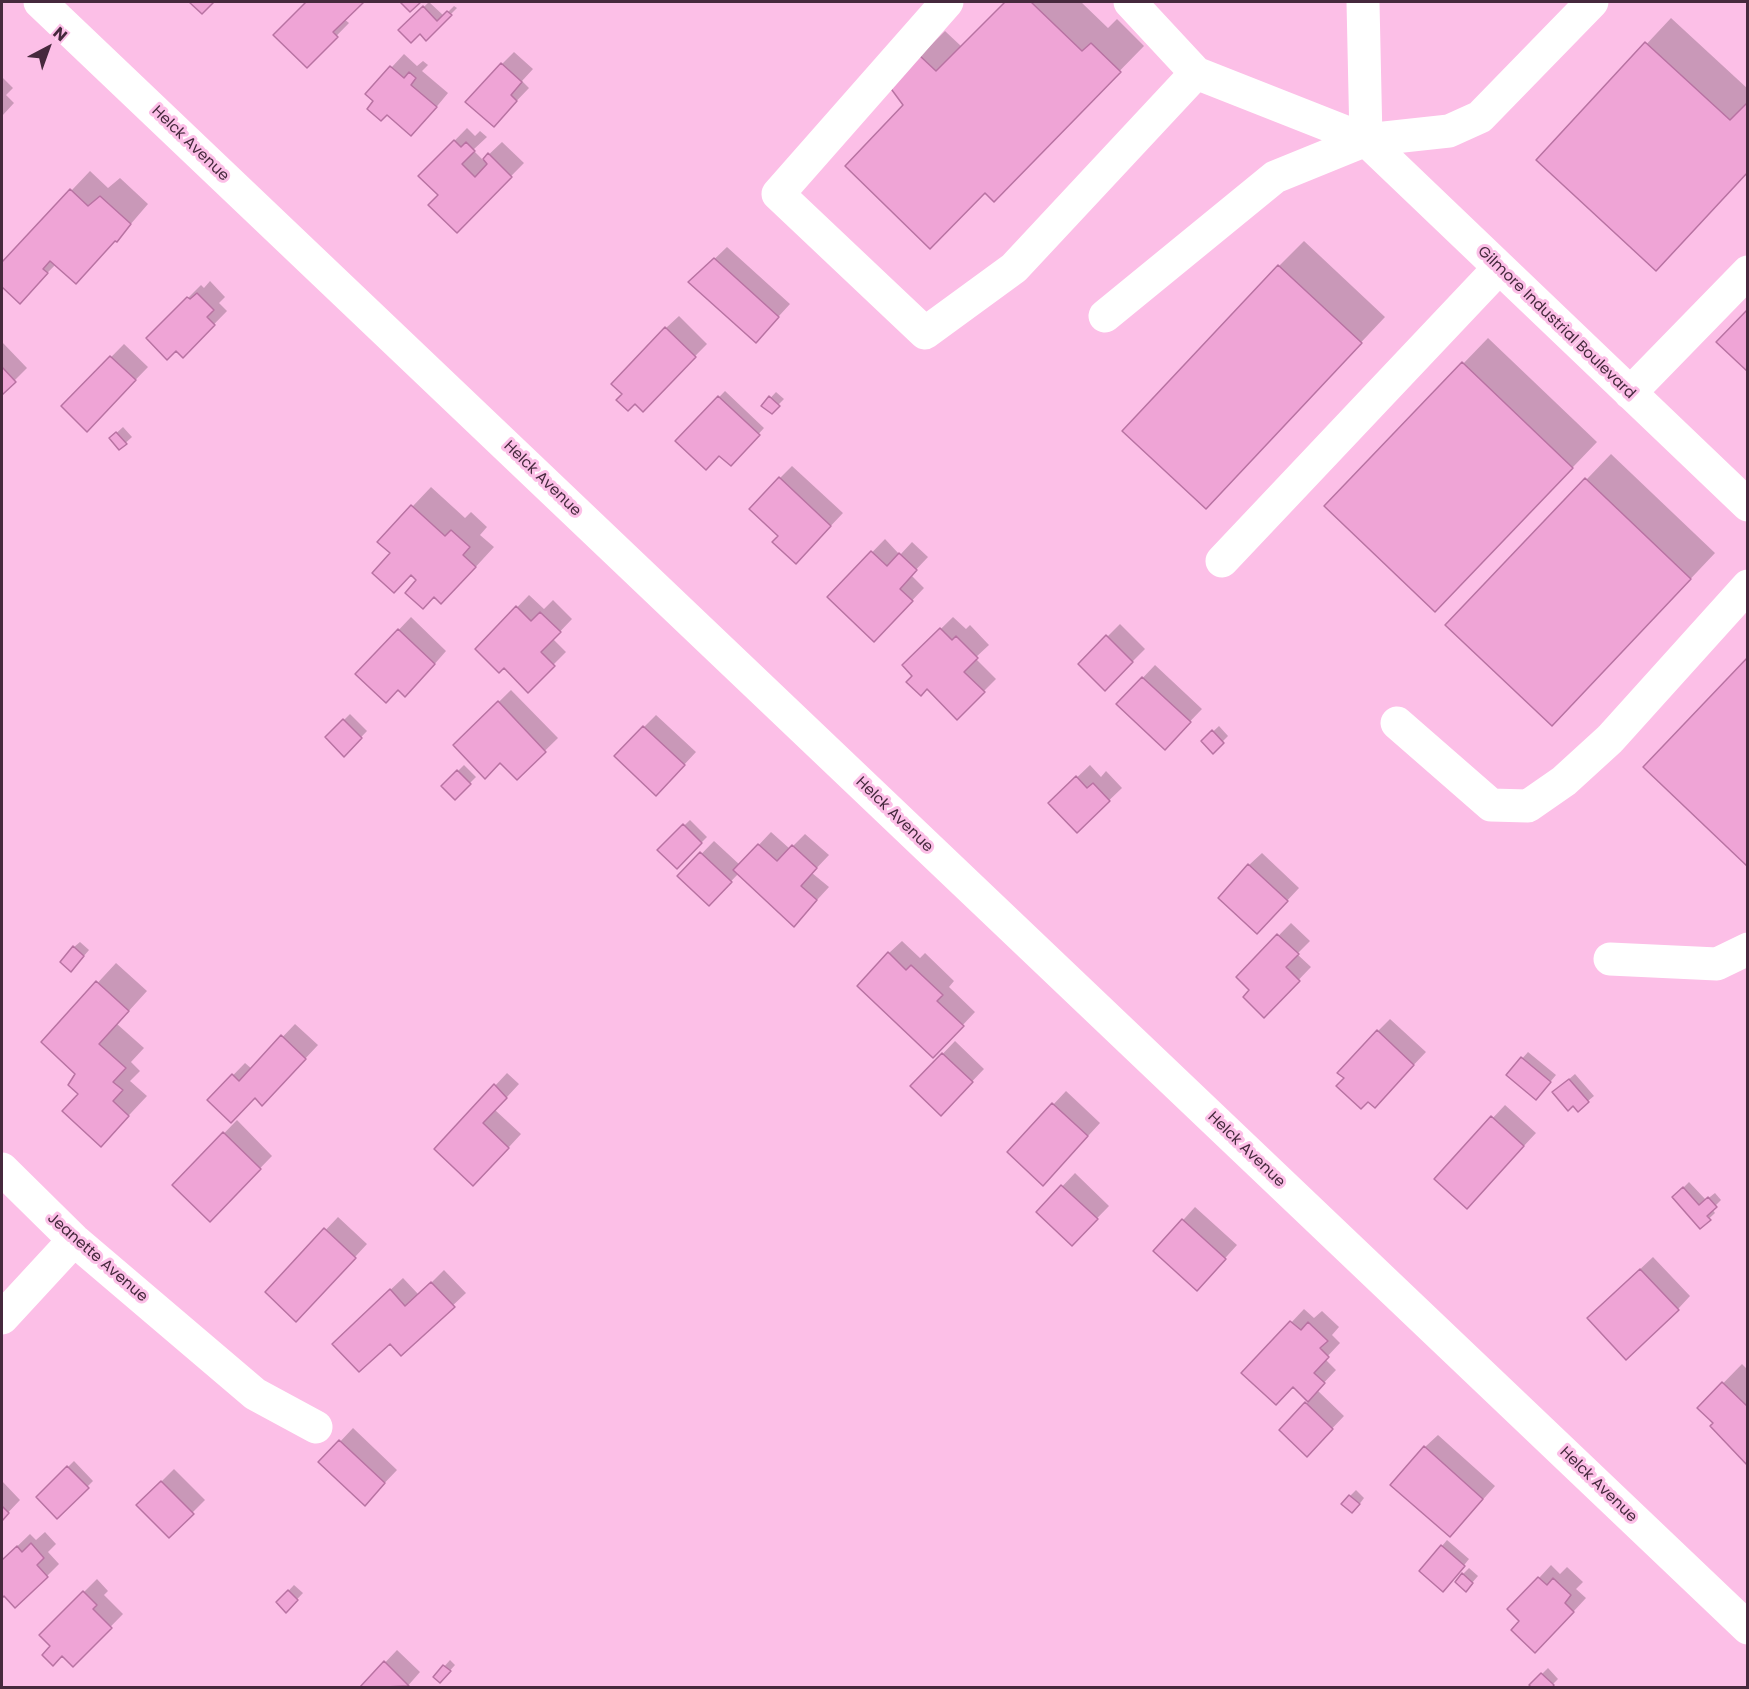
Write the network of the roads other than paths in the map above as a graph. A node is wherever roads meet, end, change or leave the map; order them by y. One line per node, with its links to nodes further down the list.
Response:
1 (40, 2): 22 (street, Helck Avenue)
2 (947, 2): 6 (street)
3 (1130, 2): 6 (street)
4 (1363, 2): 7 (street)
5 (1592, 2): 7 (street)
6 (1196, 73): 7 (street)
7 (1366, 140): 8 (street, Gilmore Industrial Boulevard); 10 (street)
8 (1498, 268): 11 (street, Gilmore Industrial Boulevard); 13 (street)
9 (1748, 272): 11 (street)
10 (1105, 316)
11 (1630, 393): 12 (street, Gilmore Industrial Boulevard)
12 (1748, 505)
13 (1222, 561)
14 (1748, 586): 15 (street)
15 (1397, 723)
16 (1748, 948): 17 (street)
17 (1610, 959)
18 (2, 1169): 19 (street, Jeanette Avenue)
19 (74, 1240): 20 (street); 21 (street, Jeanette Avenue)
20 (2, 1318)
21 (316, 1427)
22 (1748, 1628)

